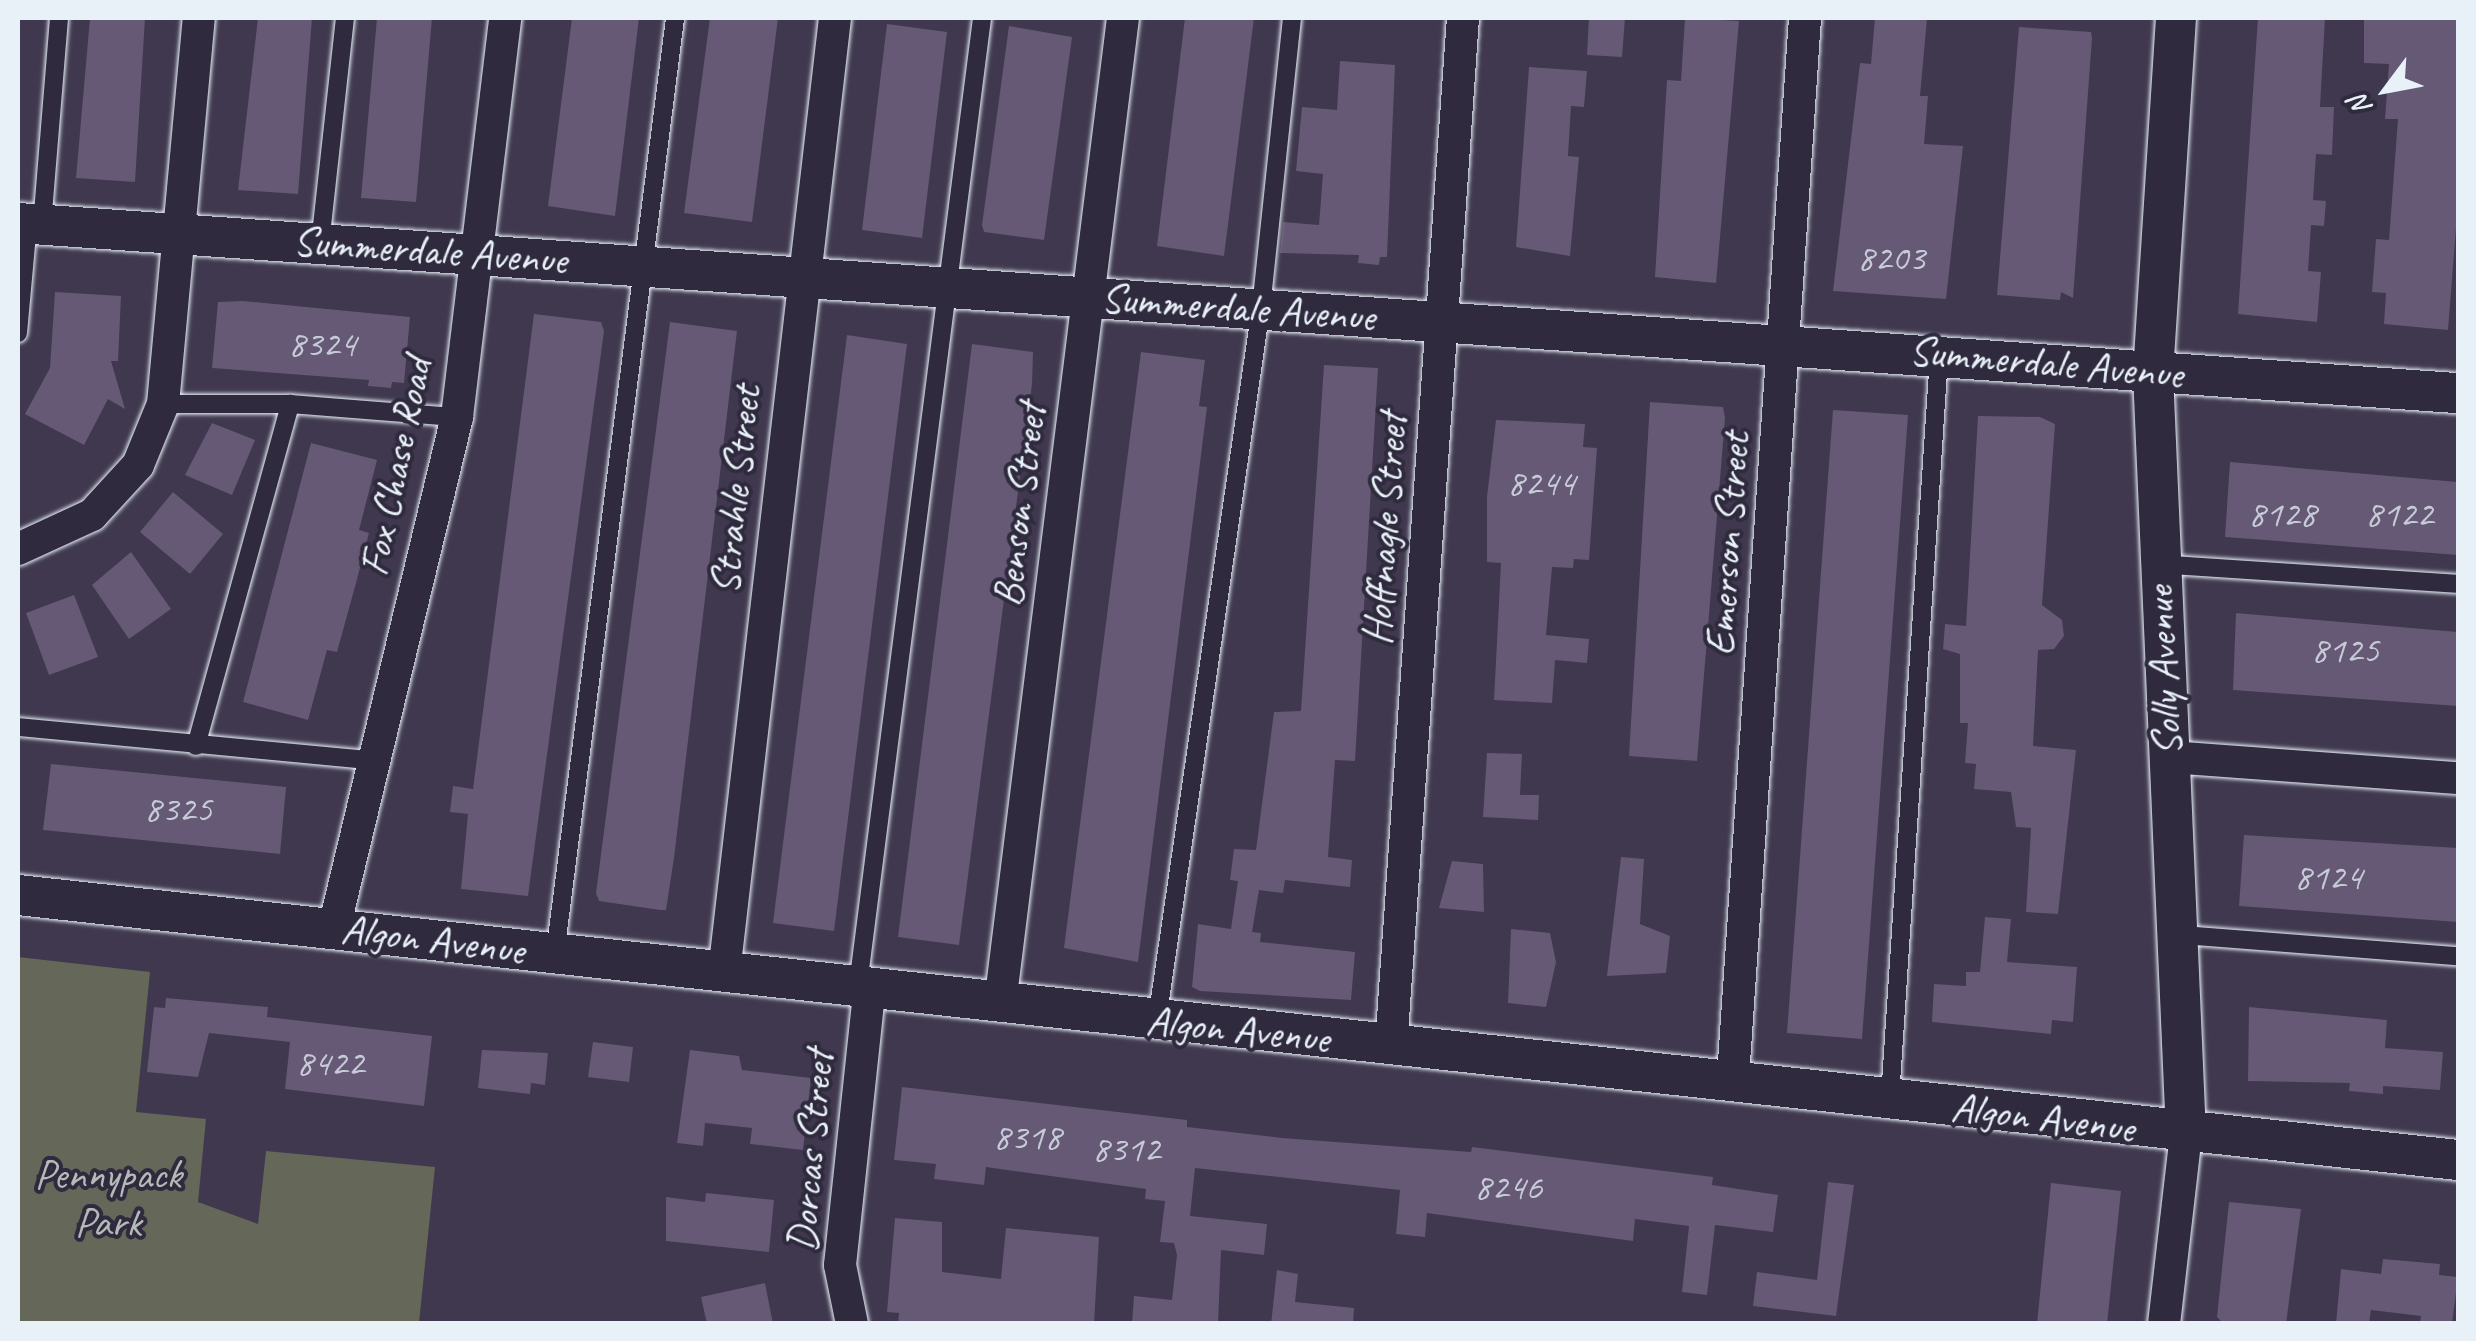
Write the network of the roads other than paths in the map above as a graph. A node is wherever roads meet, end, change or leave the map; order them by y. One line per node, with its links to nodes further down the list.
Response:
1 (60, 18): 13 (lane)
2 (200, 18): 14 (street)
3 (344, 18): 15 (lane)
4 (505, 18): 16 (street, Fox Chase Road)
5 (675, 18): 17 (lane)
6 (835, 18): 18 (street, Strahle Street)
7 (982, 18): 19 (lane)
8 (1124, 18): 20 (street, Benson Street)
9 (1292, 18): 21 (lane)
10 (1463, 18): 22 (street, Hoffnagle Street)
11 (1805, 18): 24 (street, Emerson Street)
12 (2176, 18): 26 (street, Solly Avenue)
13 (29, 224): 14 (street, Summerdale Avenue); 23 (lane)
14 (179, 233): 15 (street, Summerdale Avenue); 28 (street)
15 (320, 244): 16 (street, Summerdale Avenue)
16 (478, 256): 17 (street, Summerdale Avenue); 30 (street, Fox Chase Road)
17 (644, 265): 18 (street, Summerdale Avenue); 42 (lane)
18 (803, 277): 19 (street, Summerdale Avenue); 44 (street, Strahle Street)
19 (948, 286): 20 (street, Summerdale Avenue); 45 (lane)
20 (1089, 298): 21 (street, Summerdale Avenue); 46 (street, Benson Street)
21 (1262, 308): 22 (street, Summerdale Avenue); 47 (lane)
22 (1442, 322): 24 (street, Summerdale Avenue); 48 (street, Hoffnagle Street)
23 (18, 333)
24 (1785, 341): 25 (street, Summerdale Avenue); 49 (street, Emerson Street)
25 (1940, 355): 26 (street, Summerdale Avenue); 50 (lane)
26 (2153, 372): 27 (street, Summerdale Avenue); 32 (street, Solly Avenue)
27 (2458, 393)
28 (163, 404): 29 (lane); 31 (street)
29 (290, 404): 30 (lane); 35 (lane)
30 (457, 417): 37 (street, Fox Chase Road)
31 (18, 549)
32 (2158, 564): 33 (lane); 36 (street, Solly Avenue)
33 (2458, 584)
34 (18, 727): 35 (lane)
35 (196, 746): 37 (lane)
36 (2169, 758): 38 (street); 41 (street, Solly Avenue)
37 (370, 760): 40 (street, Fox Chase Road)
38 (2458, 778)
39 (18, 895): 40 (street, Algon Avenue)
40 (334, 928): 42 (street, Algon Avenue)
41 (2182, 935): 43 (lane); 51 (street, Solly Avenue)
42 (555, 955): 44 (street, Algon Avenue)
43 (2458, 956)
44 (724, 973): 45 (street, Algon Avenue)
45 (864, 986): 46 (street, Algon Avenue); 53 (street, Dorcas Street)
46 (1000, 1004): 47 (street, Algon Avenue)
47 (1157, 1020): 48 (street, Algon Avenue)
48 (1390, 1047): 49 (street, Algon Avenue)
49 (1733, 1077): 50 (street, Algon Avenue)
50 (1890, 1100): 51 (street, Algon Avenue)
51 (2186, 1134): 52 (street, Algon Avenue); 54 (street, Solly Avenue)
52 (2458, 1160)
53 (852, 1324)
54 (2164, 1324)

